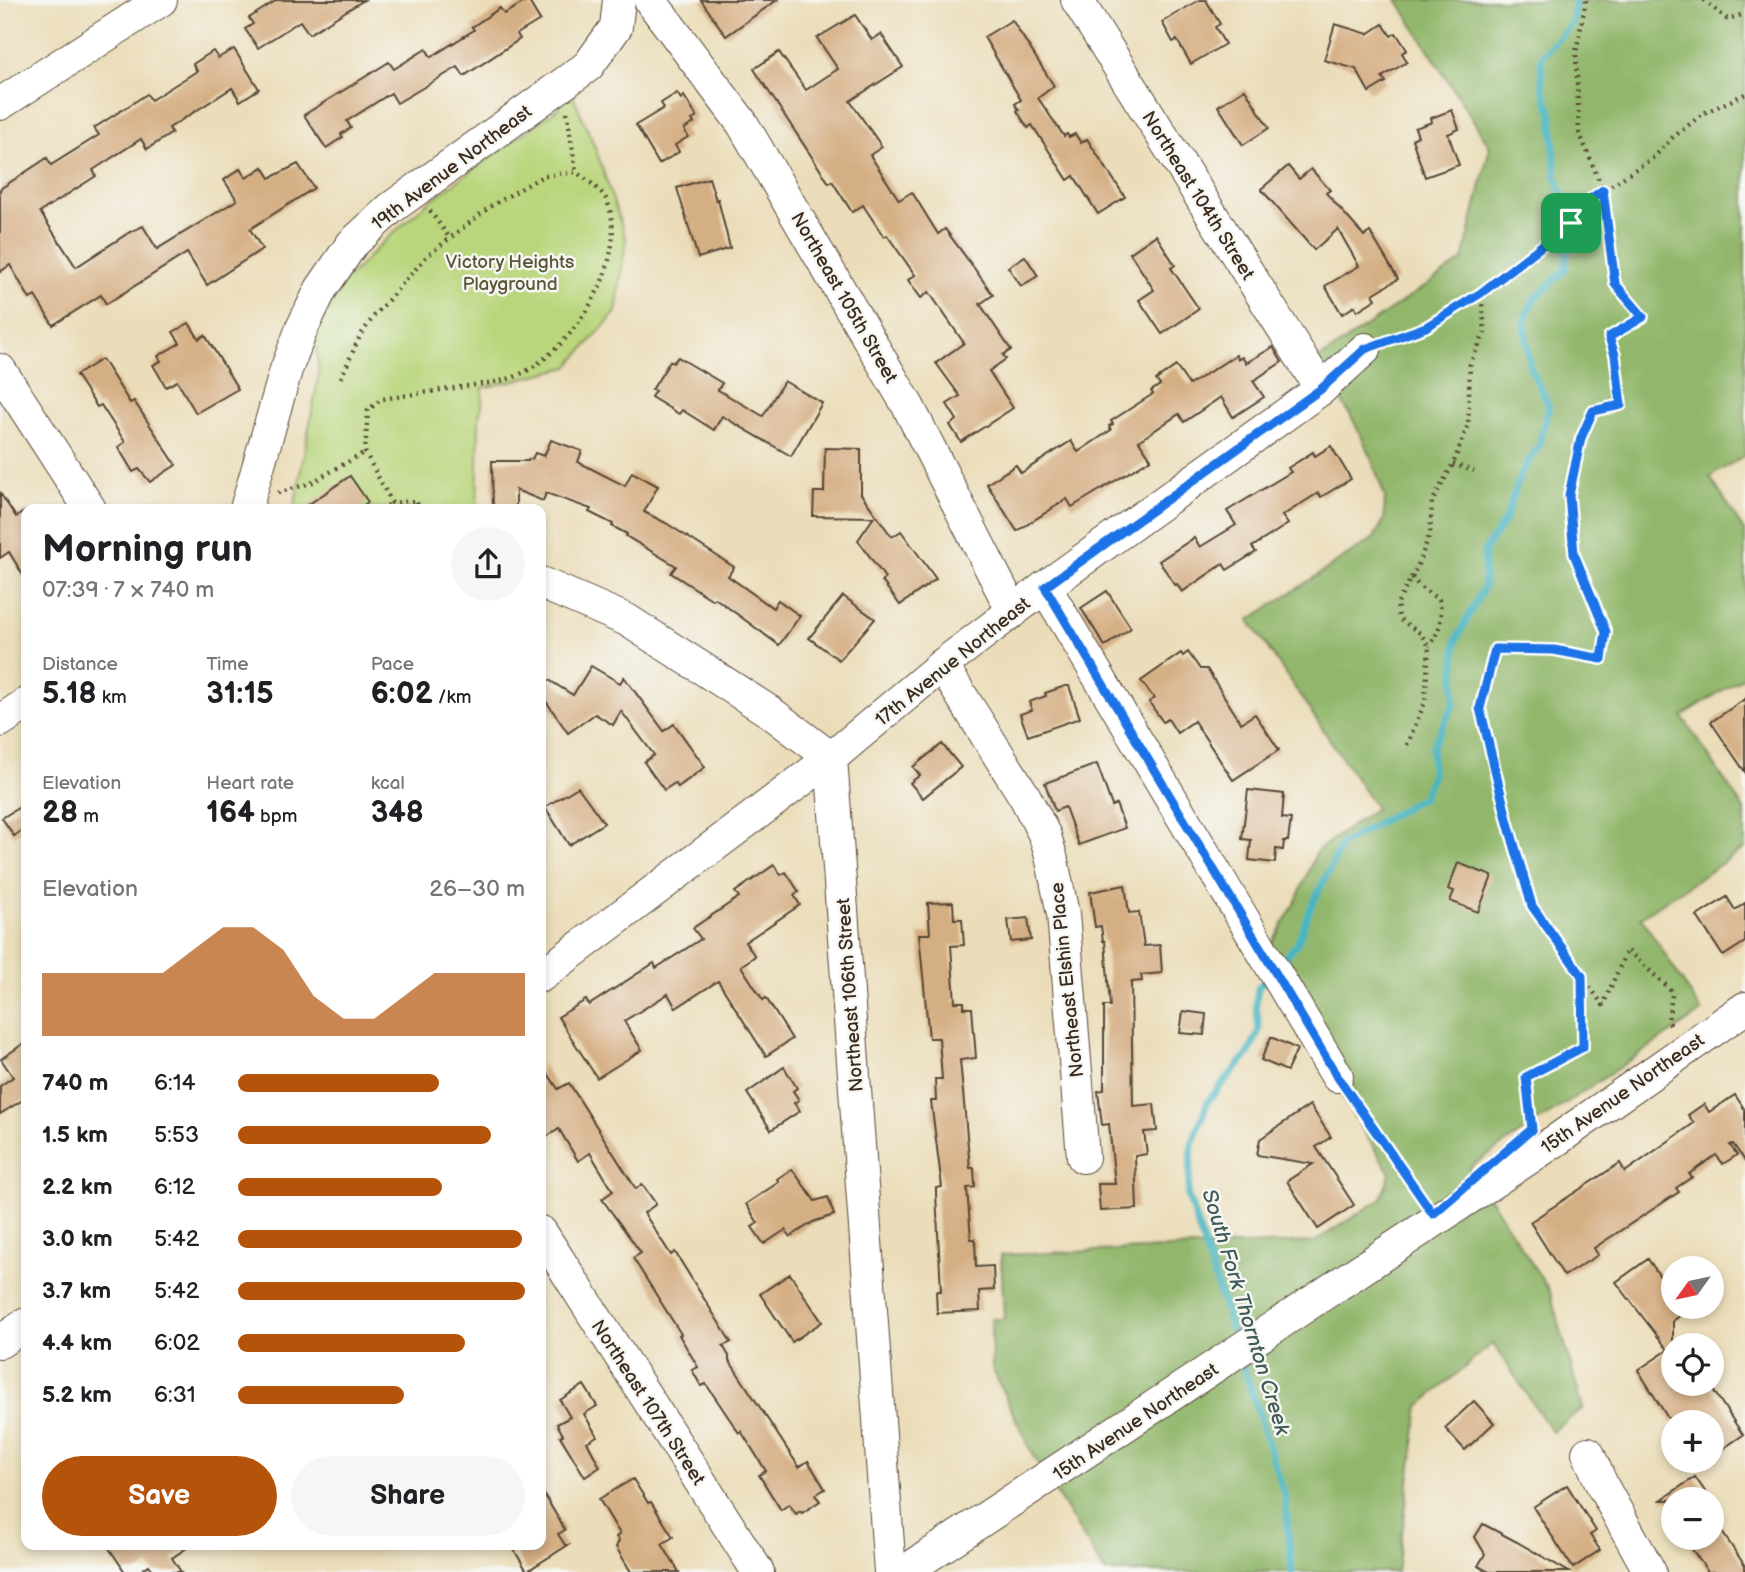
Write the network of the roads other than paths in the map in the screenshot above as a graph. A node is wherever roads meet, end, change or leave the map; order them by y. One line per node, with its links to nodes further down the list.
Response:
1 (161, 0): 5 (street)
2 (619, 0): 10 (street, 19th Avenue Northeast)
3 (650, 0): 13 (street, Northeast 105th Street)
4 (1077, 0): 8 (street, Northeast 104th Street)
5 (0, 104)
6 (1365, 349): 8 (street, 17th Avenue Northeast)
7 (0, 370): 9 (street)
8 (1321, 389): 12 (street, 17th Avenue Northeast)
9 (87, 504)
10 (246, 504)
11 (546, 585): 17 (street)
12 (1045, 587): 13 (street, 17th Avenue Northeast); 20 (street)
13 (1013, 612): 14 (street, 17th Avenue Northeast)
14 (942, 666): 17 (street, 17th Avenue Northeast); 21 (street, Northeast Elshin Place)
15 (21, 708): 16 (street)
16 (0, 721)
17 (831, 758): 18 (street, 17th Avenue Northeast); 27 (street, Northeast 106th Street)
18 (546, 972)
19 (1740, 1021): 28 (street, 15th Avenue Northeast)
20 (1337, 1076)
21 (1083, 1157)
22 (546, 1240): 26 (street, Northeast 107th Street)
23 (21, 1327): 24 (street)
24 (0, 1342)
25 (1588, 1453): 29 (street)
26 (758, 1572)
27 (890, 1572)
28 (904, 1572)
29 (1650, 1572)

